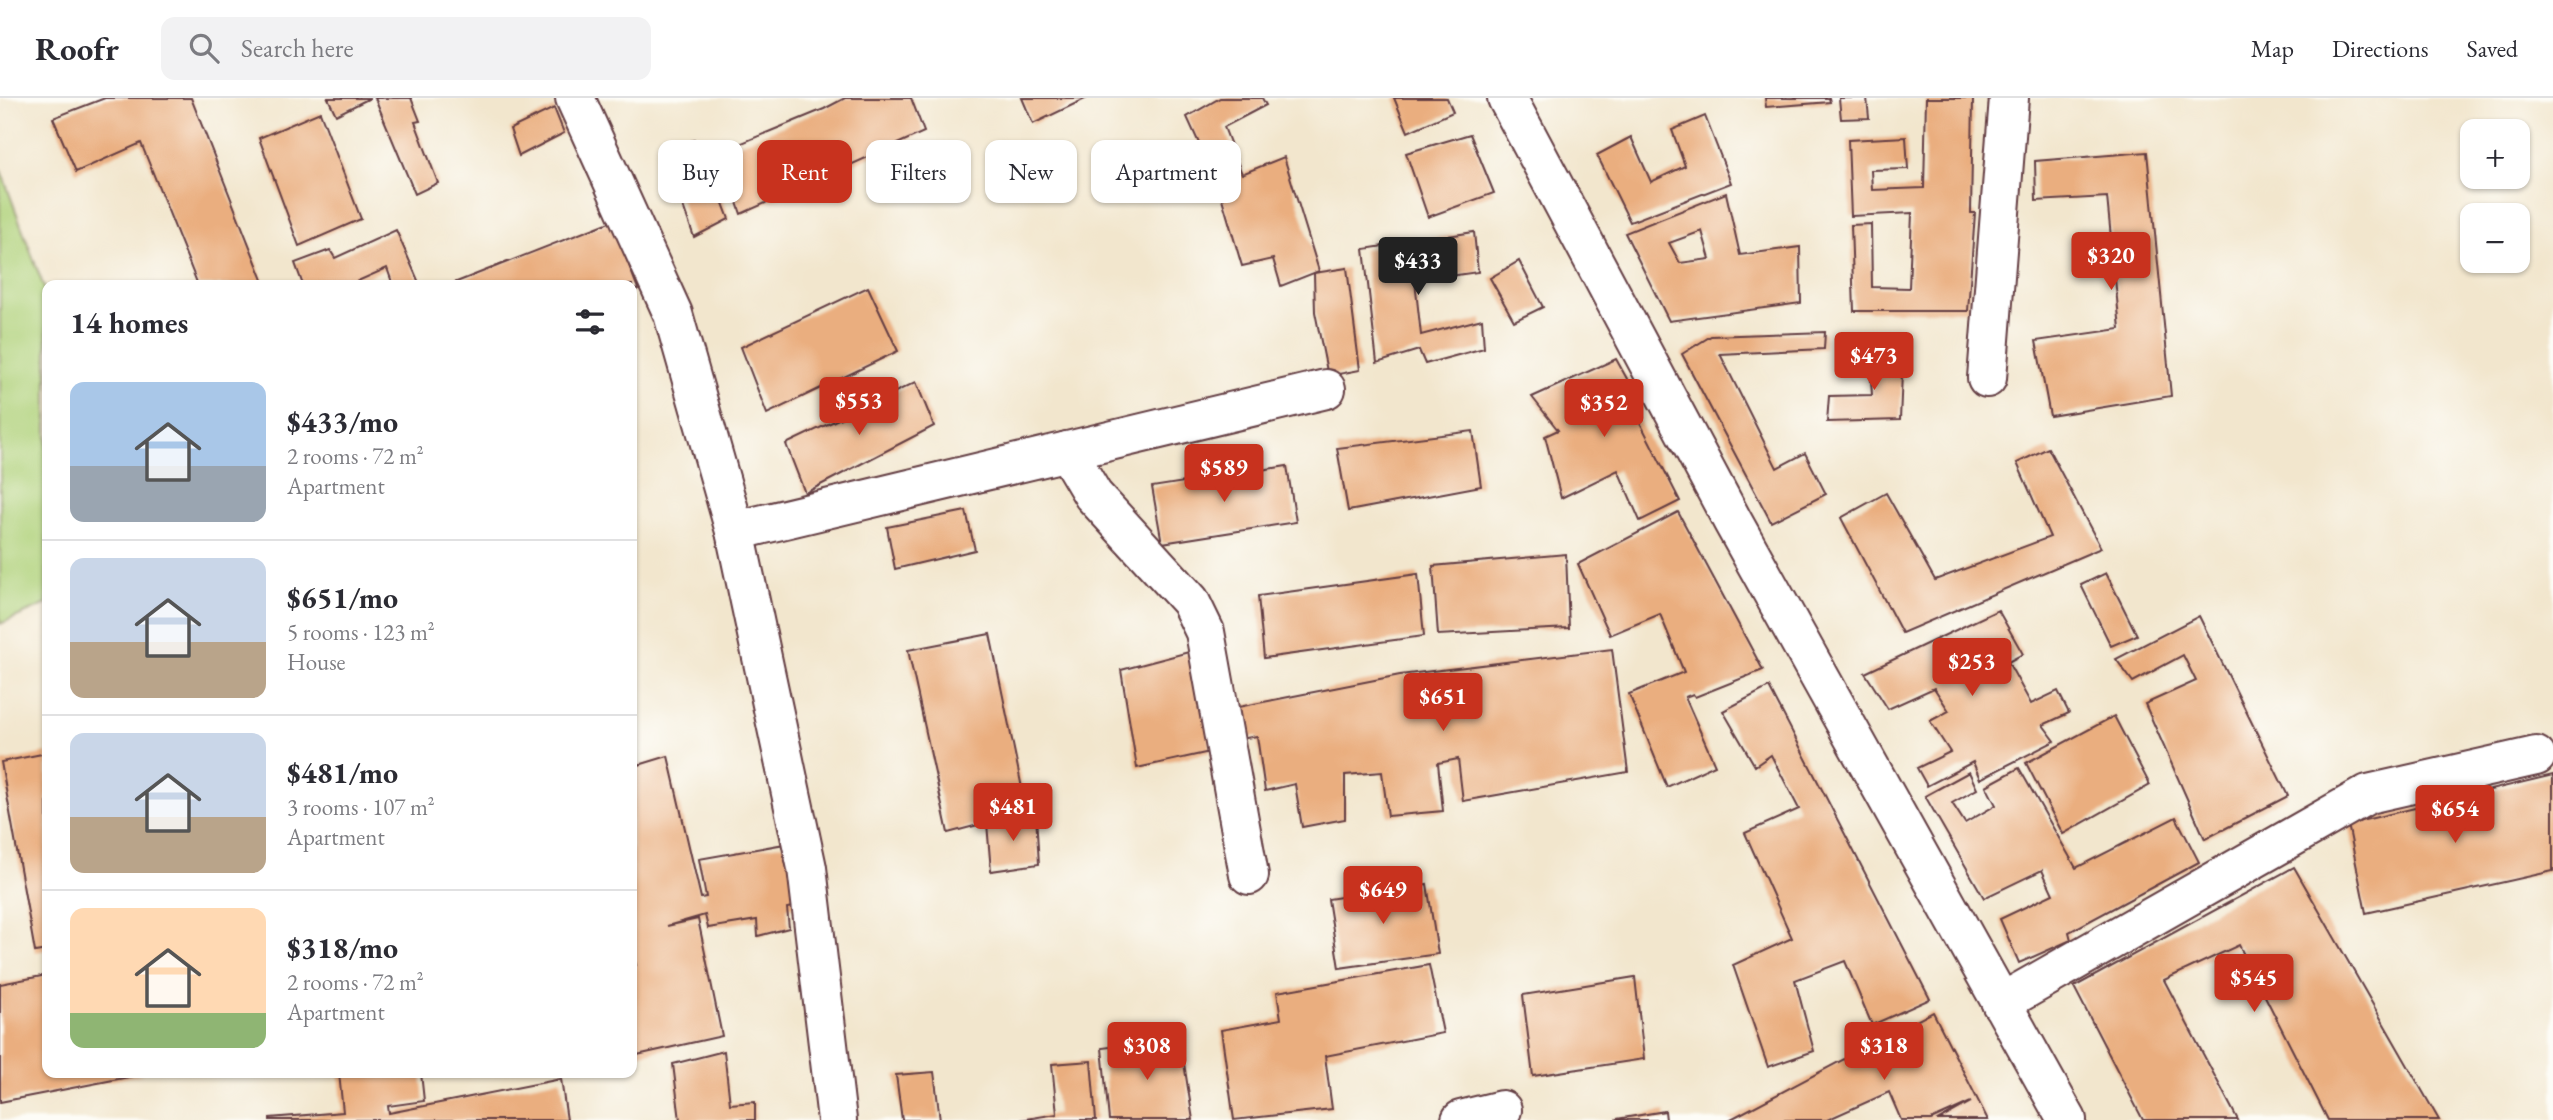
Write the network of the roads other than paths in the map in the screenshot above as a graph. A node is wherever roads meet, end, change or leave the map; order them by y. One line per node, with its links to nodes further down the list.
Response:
1 (575, 98): 7 (street)
2 (1507, 98): 10 (street)
3 (2009, 98): 4 (street)
4 (1987, 378)
5 (1326, 389): 6 (street)
6 (1067, 452): 7 (street); 9 (street)
7 (735, 531): 12 (street)
8 (2536, 756): 10 (street)
9 (1249, 875)
10 (2001, 1003): 14 (street)
11 (1502, 1110): 13 (street)
12 (837, 1120)
13 (1461, 1120)
14 (2067, 1120)

